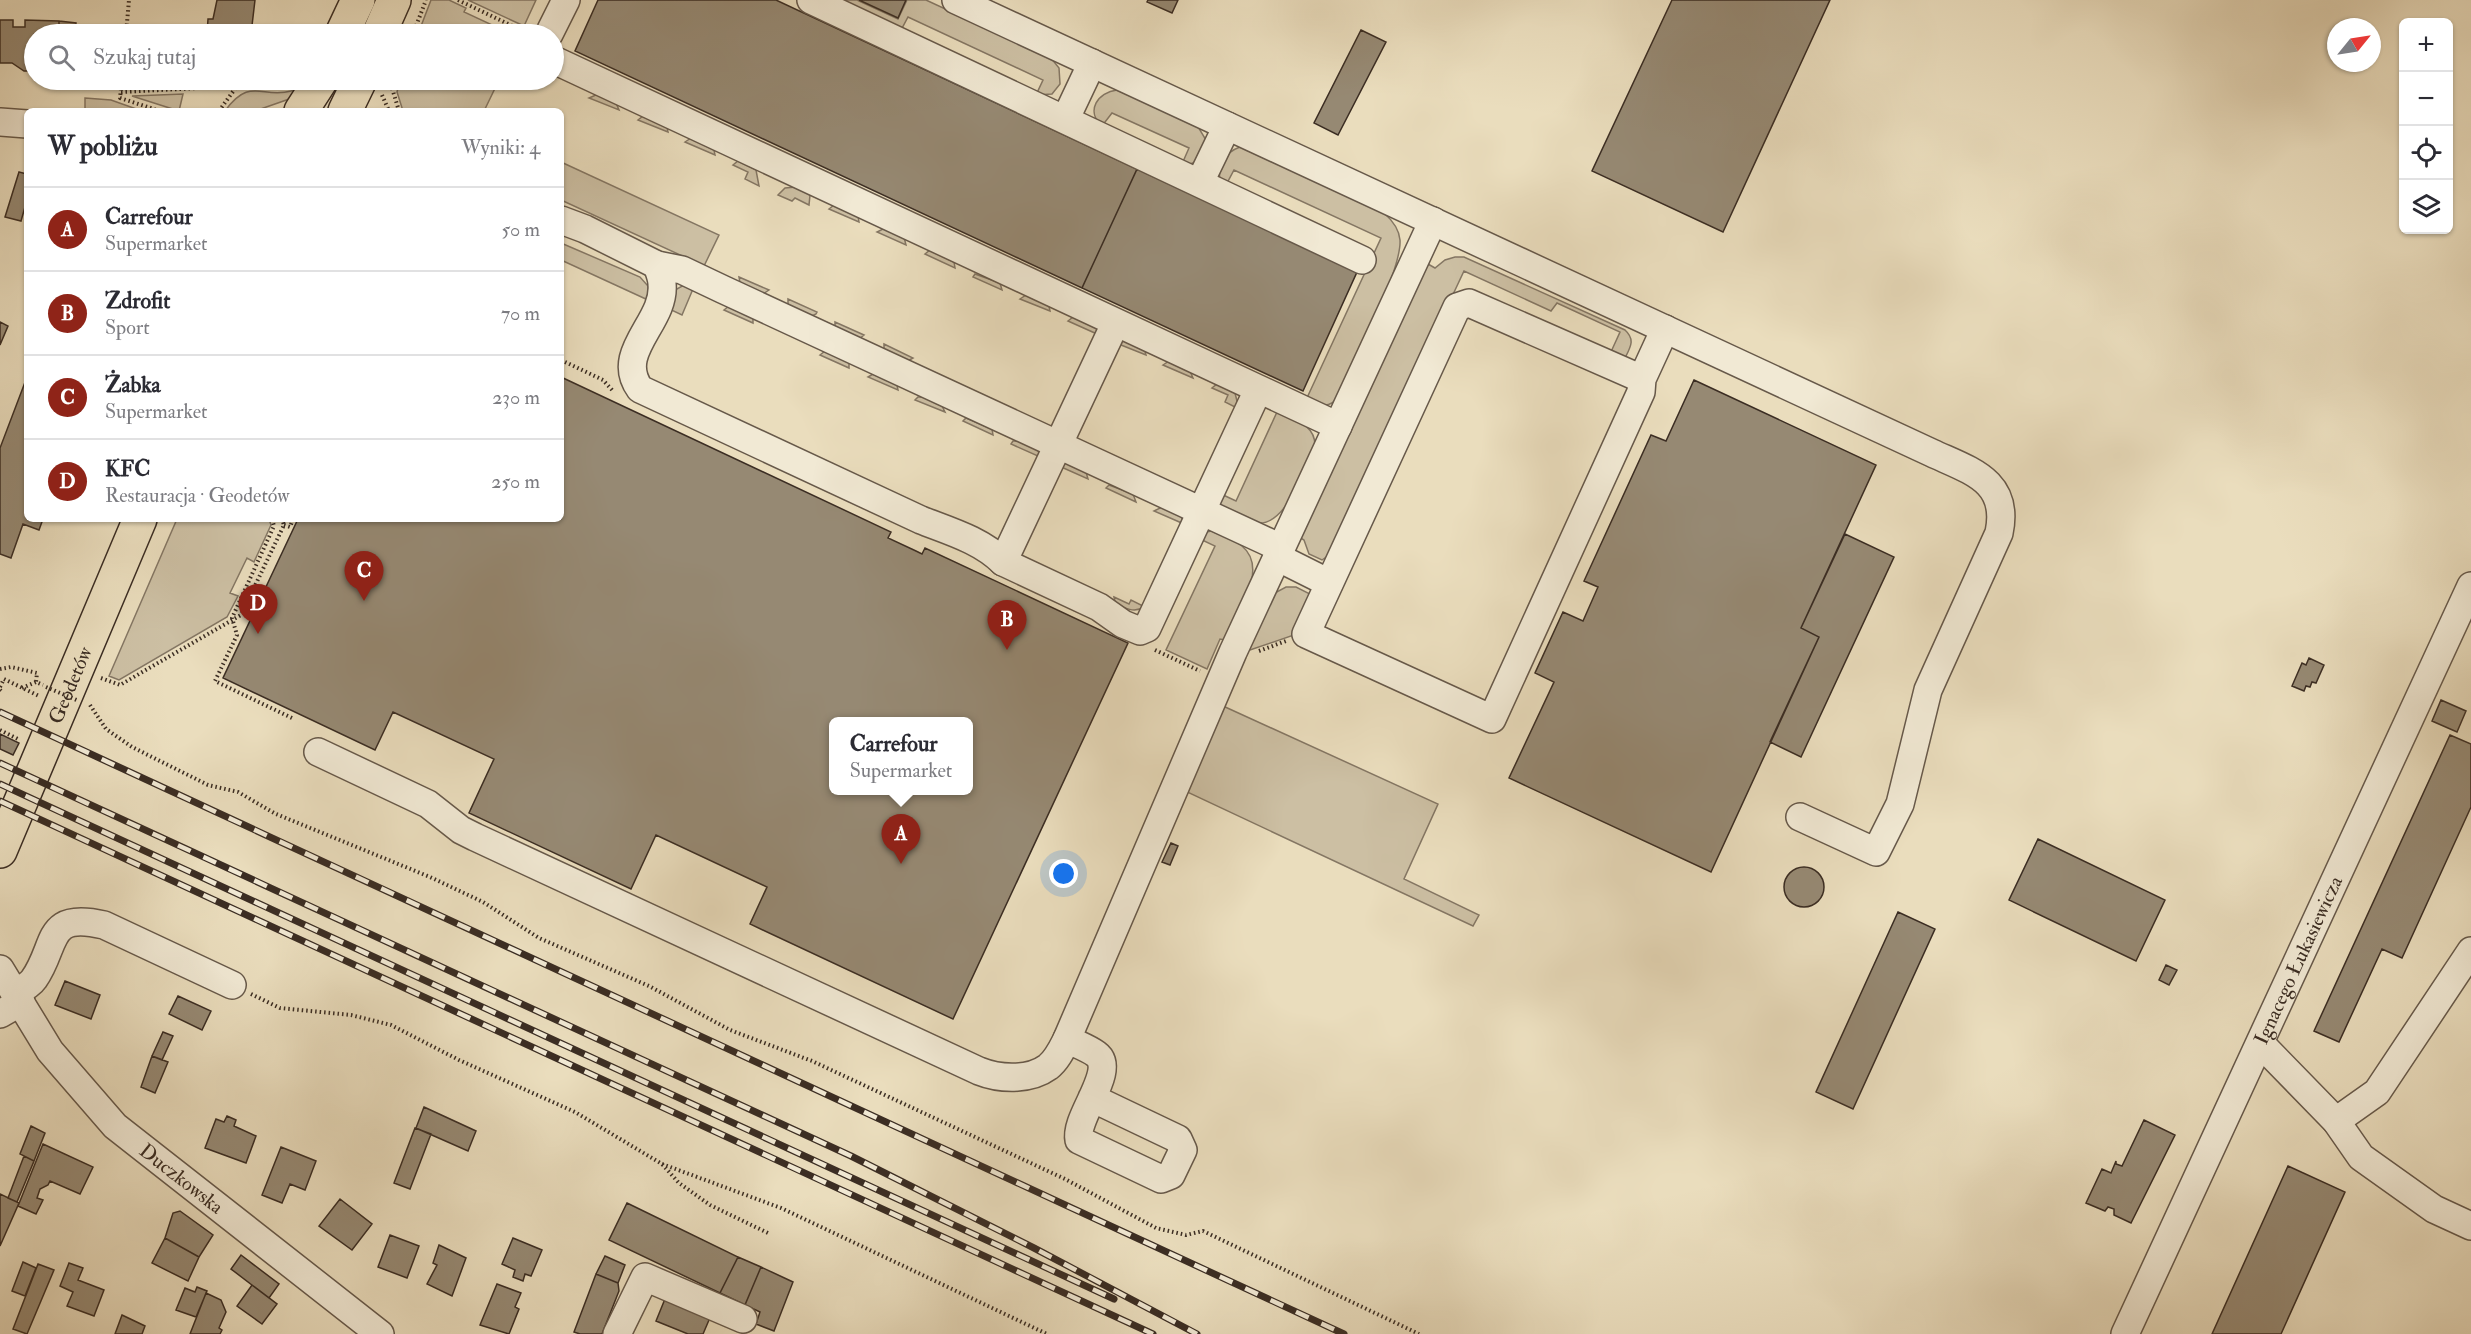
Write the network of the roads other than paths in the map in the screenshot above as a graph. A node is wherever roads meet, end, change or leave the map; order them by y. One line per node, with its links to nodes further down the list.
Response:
1 (358, 0): 6 (main road)
2 (394, 0): 7 (main road)
3 (566, 0): 8 (street)
4 (812, 0): 11 (street)
5 (956, 0): 9 (street)
6 (347, 24)
7 (383, 24)
8 (554, 24)
9 (1092, 63): 11 (street); 14 (street)
10 (564, 65): 20 (street)
11 (1066, 118): 15 (street)
12 (0, 122): 13 (street)
13 (24, 124)
14 (1227, 126): 15 (street); 17 (street)
15 (1200, 182): 18 (street)
16 (564, 221): 19 (street)
17 (1433, 221): 21 (street); 24 (street)
18 (1362, 260)
19 (657, 265): 25 (street); 29 (street)
20 (1115, 324): 23 (street); 25 (street)
21 (1665, 329): 22 (street); 33 (street)
22 (1642, 379): 30 (street); 30 (street)
23 (1258, 390): 24 (street); 26 (street)
24 (1338, 426): 28 (street)
25 (1058, 445): 26 (street); 29 (street)
26 (1201, 512): 28 (street); 29 (street)
27 (139, 522): 34 (main road, Geodetów)
28 (1279, 553): 30 (street); 39 (street)
29 (1003, 562)
30 (1329, 583)
31 (2471, 586): 40 (street, Ignacego Łukasiewicza)
32 (318, 752): 39 (street)
33 (1800, 817)
34 (0, 850)
35 (2471, 951): 42 (street)
36 (0, 969): 38 (street, Duczkowska)
37 (232, 985): 38 (street)
38 (12, 1003): 45 (street, Duczkowska)
39 (1066, 1039): 41 (street)
40 (2261, 1044): 42 (street); 47 (street, Ignacego Łukasiewicza)
41 (1092, 1098)
42 (2336, 1121): 43 (street)
43 (2471, 1226)
44 (743, 1319): 46 (street)
45 (372, 1331)
46 (617, 1334)
47 (2125, 1334)

